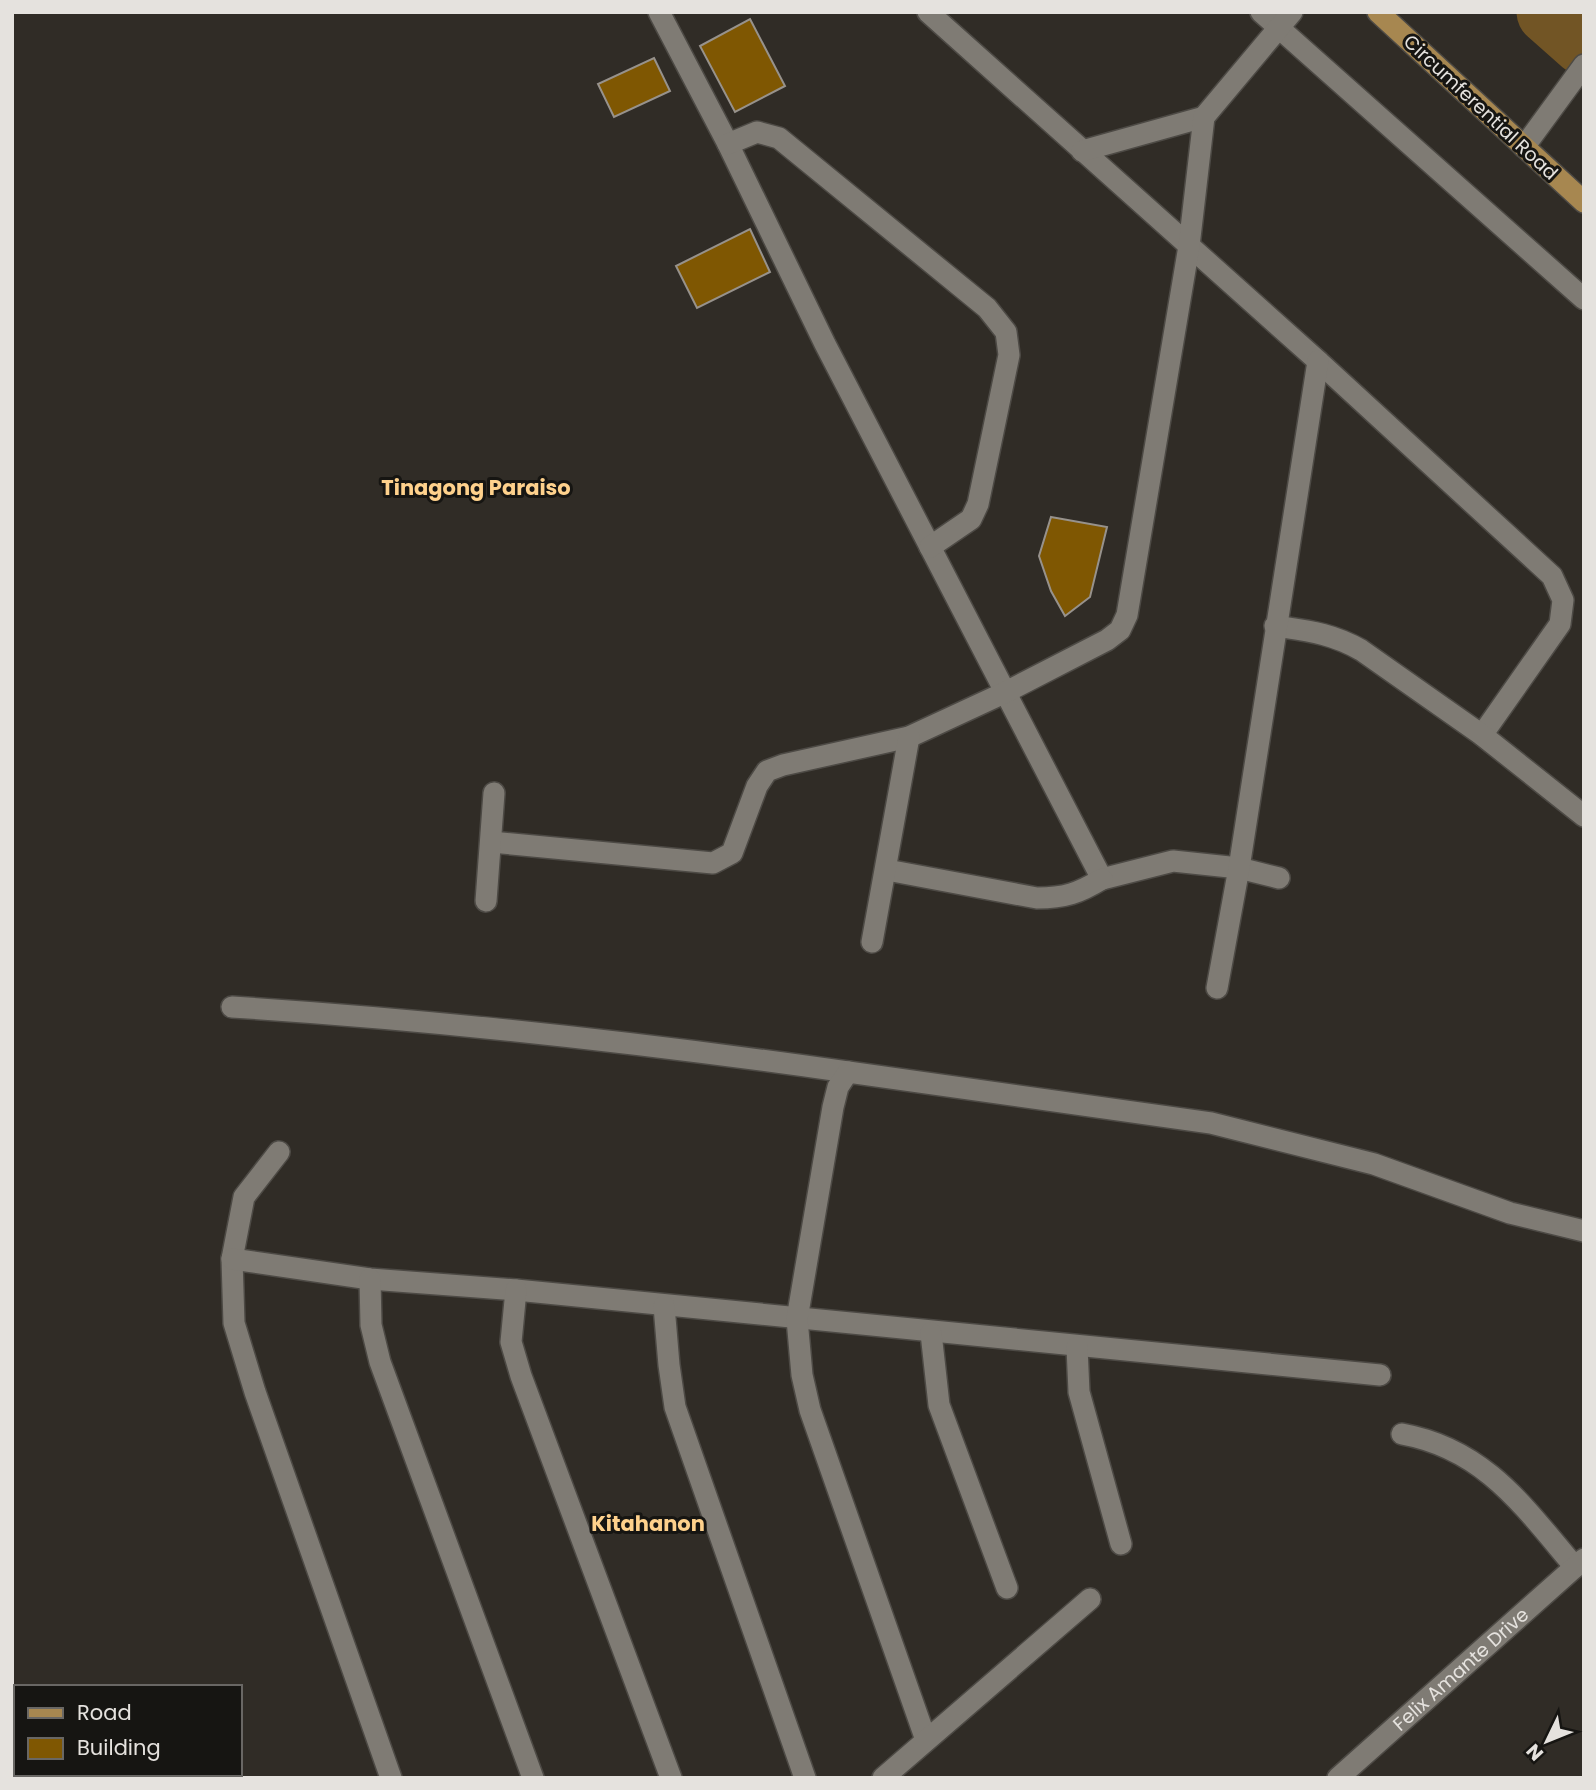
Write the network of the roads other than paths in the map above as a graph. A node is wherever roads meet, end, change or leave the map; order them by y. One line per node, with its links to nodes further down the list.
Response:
1 (659, 12): 8 (street)
2 (928, 12): 10 (street)
3 (1261, 12): 5 (street)
4 (1378, 12): 9 (main road, Circumferential Road)
5 (1284, 23): 7 (street); 13 (street)
6 (1582, 67): 9 (street)
7 (1204, 117): 10 (street); 12 (street)
8 (728, 144): 15 (street); 15 (street)
9 (1524, 146): 11 (main road, Circumferential Road)
10 (1082, 151): 12 (street)
11 (1584, 202)
12 (1189, 246): 14 (street); 17 (street)
13 (1584, 299)
14 (1318, 361): 16 (street); 18 (street)
15 (930, 547): 17 (street)
16 (1275, 626): 18 (street); 23 (street)
17 (1006, 692): 19 (street); 26 (street)
18 (1482, 735): 21 (street)
19 (909, 737): 22 (street); 24 (street)
20 (494, 793): 22 (street)
21 (1584, 816)
22 (491, 842): 27 (street)
23 (1239, 868): 25 (street); 26 (street); 29 (street)
24 (887, 870): 26 (street); 28 (street)
25 (1279, 878)
26 (1102, 879)
27 (486, 901)
28 (872, 942)
29 (1217, 988)
30 (232, 1007): 31 (street)
31 (848, 1072): 33 (street); 38 (street)
32 (279, 1152): 34 (street)
33 (1584, 1231)
34 (232, 1259): 35 (street); 48 (street)
35 (370, 1279): 36 (street); 49 (street)
36 (516, 1290): 37 (street); 50 (street)
37 (664, 1306): 38 (street); 51 (street)
38 (797, 1319): 39 (street); 47 (street)
39 (931, 1333): 40 (street); 45 (street)
40 (1077, 1347): 41 (street); 43 (street)
41 (1380, 1376)
42 (1402, 1434): 44 (street)
43 (1121, 1544)
44 (1579, 1563): 53 (street, Felix Amante Drive)
45 (1006, 1588)
46 (1090, 1600): 47 (street)
47 (926, 1740): 52 (street)
48 (391, 1778)
49 (533, 1778)
50 (671, 1778)
51 (805, 1778)
52 (883, 1778)
53 (1338, 1778)

